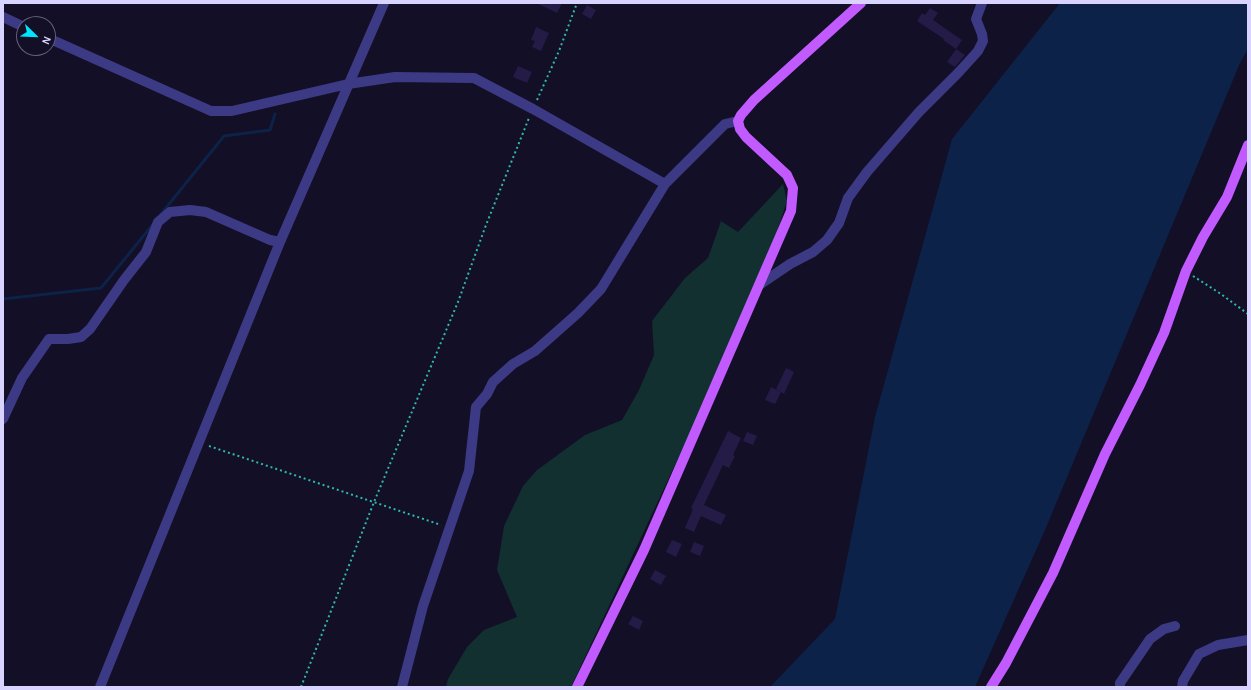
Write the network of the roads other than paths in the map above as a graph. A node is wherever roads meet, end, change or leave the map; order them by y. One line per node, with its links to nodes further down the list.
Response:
1 (384, 3): 7 (street)
2 (861, 3): 8 (main road)
3 (982, 3): 12 (street)
4 (3, 17): 5 (street)
5 (16, 23)
6 (56, 42): 7 (street)
7 (348, 84): 10 (street); 11 (street)
8 (738, 121): 10 (street); 12 (main road)
9 (1248, 145): 19 (main road)
10 (665, 184): 17 (street)
11 (280, 242): 13 (street); 16 (street)
12 (759, 285): 18 (main road)
13 (3, 419)
14 (1175, 626): 20 (street)
15 (1248, 640): 21 (street)
16 (100, 687)
17 (402, 687)
18 (577, 687)
19 (991, 687)
20 (1120, 687)
21 (1182, 687)

